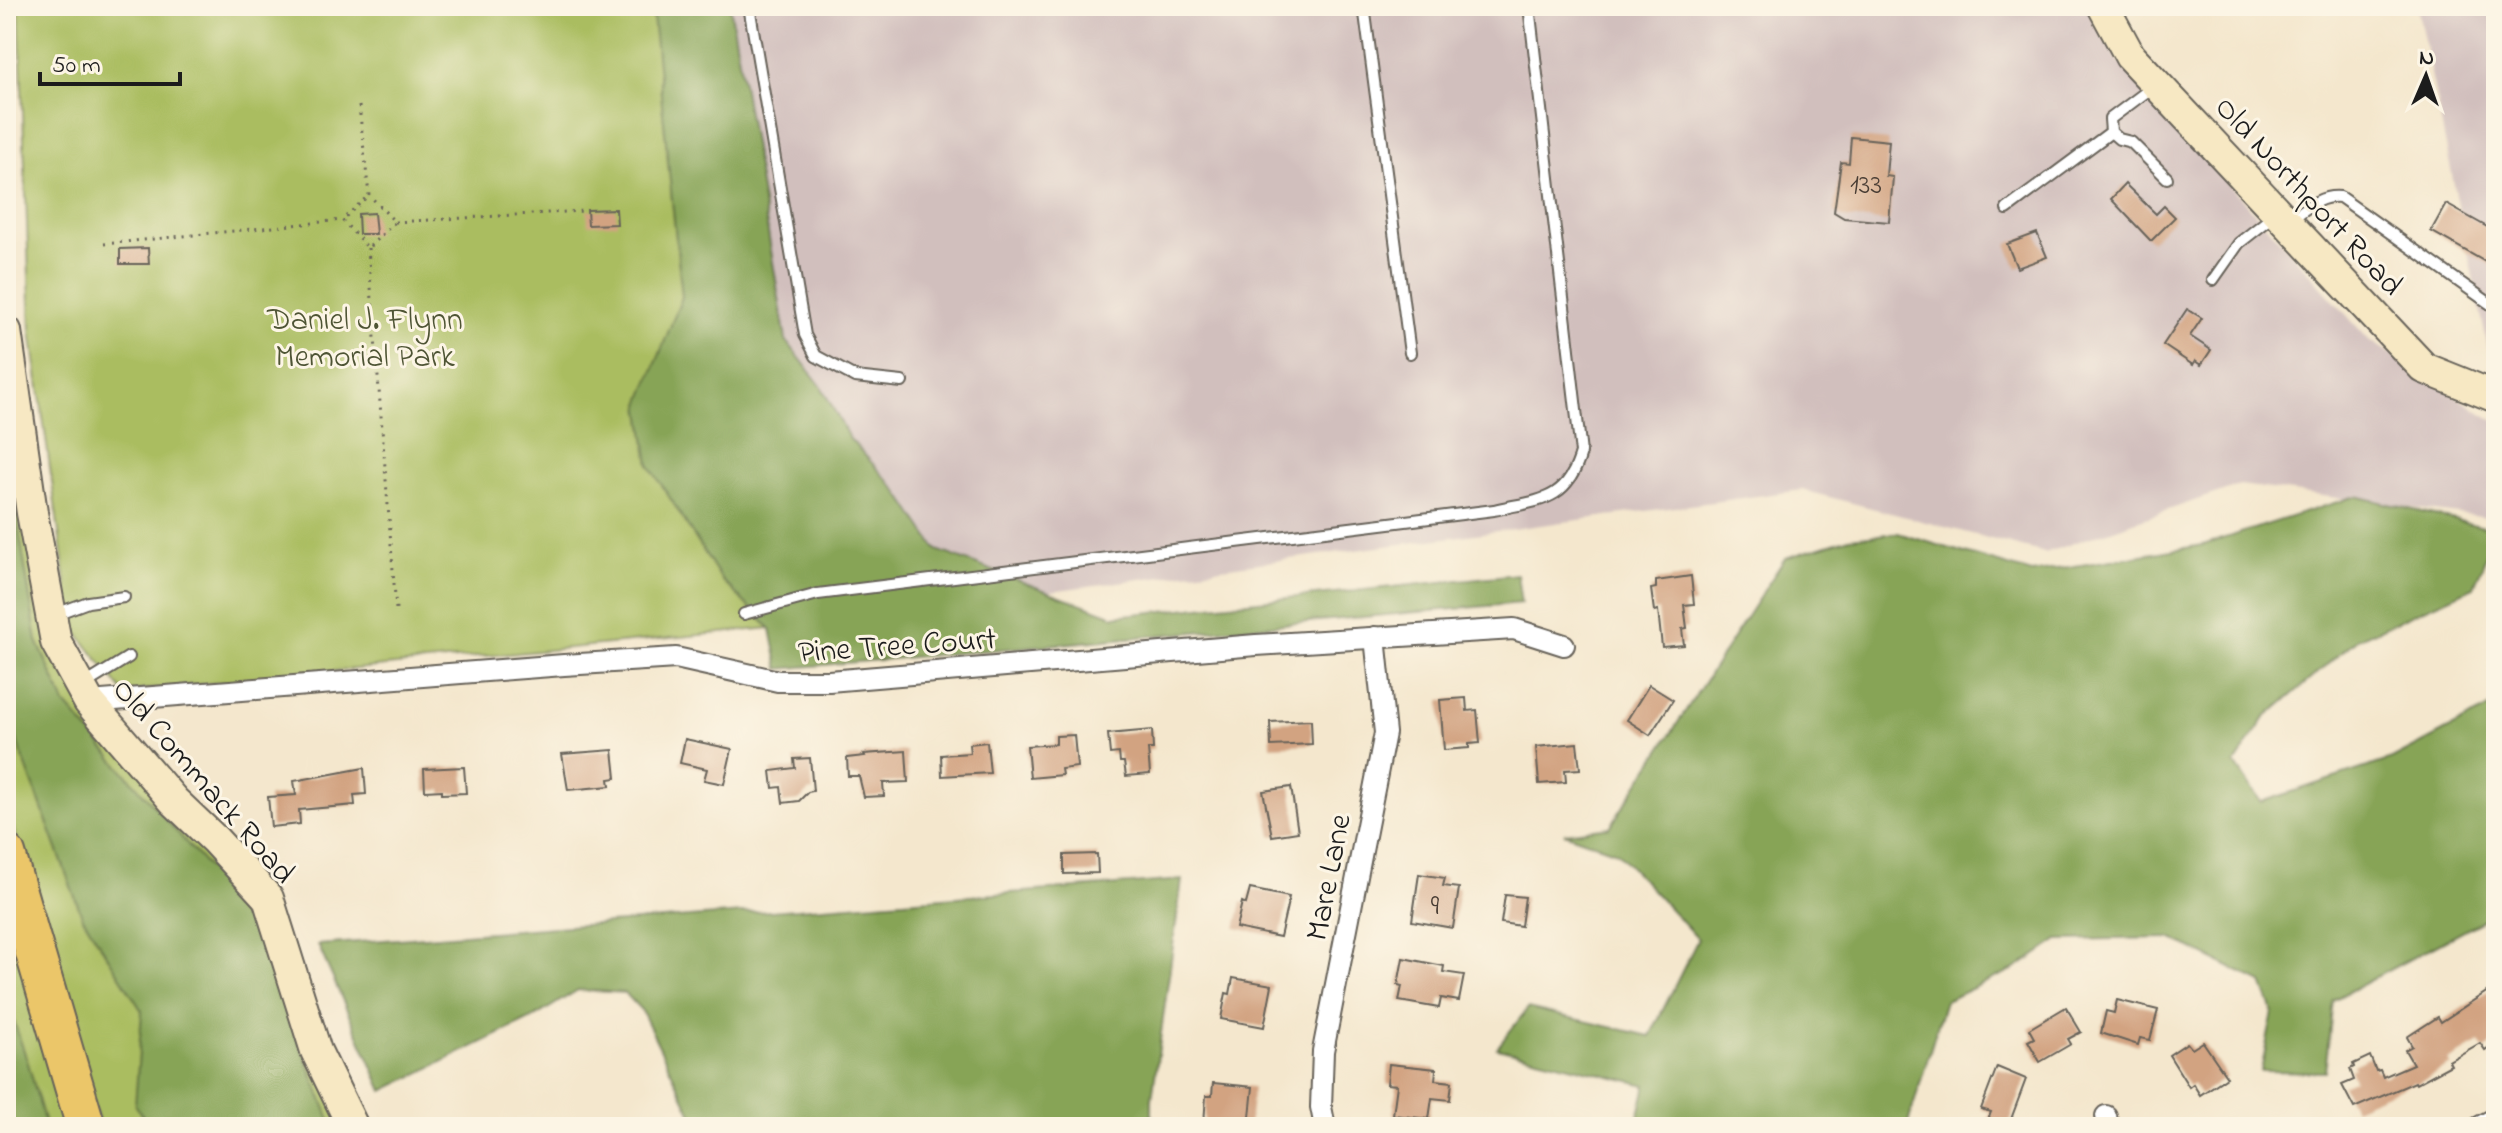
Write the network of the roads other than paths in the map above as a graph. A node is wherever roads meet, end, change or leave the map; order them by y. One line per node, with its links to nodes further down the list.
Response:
1 (749, 6): 14 (lane)
2 (1364, 6): 13 (lane)
3 (1529, 6): 17 (lane)
4 (2103, 6): 5 (street, Old Northport Road)
5 (2157, 84): 6 (lane); 9 (street, Old Northport Road)
6 (2111, 132): 7 (lane); 8 (lane)
7 (2167, 178)
8 (2007, 209)
9 (2282, 218): 10 (lane); 11 (lane); 15 (street, Old Northport Road)
10 (2213, 280)
11 (2496, 308)
12 (6, 331): 18 (street, Old Commack Road)
13 (1410, 353)
14 (902, 382)
15 (2496, 397)
16 (124, 597): 18 (lane)
17 (744, 614)
18 (51, 616): 22 (street, Old Commack Road)
19 (1375, 637): 20 (street, Pine Tree Court); 22 (street, Pine Tree Court); 27 (street, Mare Lane)
20 (1564, 645)
21 (129, 657): 22 (lane)
22 (84, 695): 26 (street, Old Commack Road)
23 (6, 854): 25 (highway)
24 (2496, 1118): 28 (street)
25 (86, 1127)
26 (353, 1127)
27 (1325, 1127)
28 (2479, 1127)

